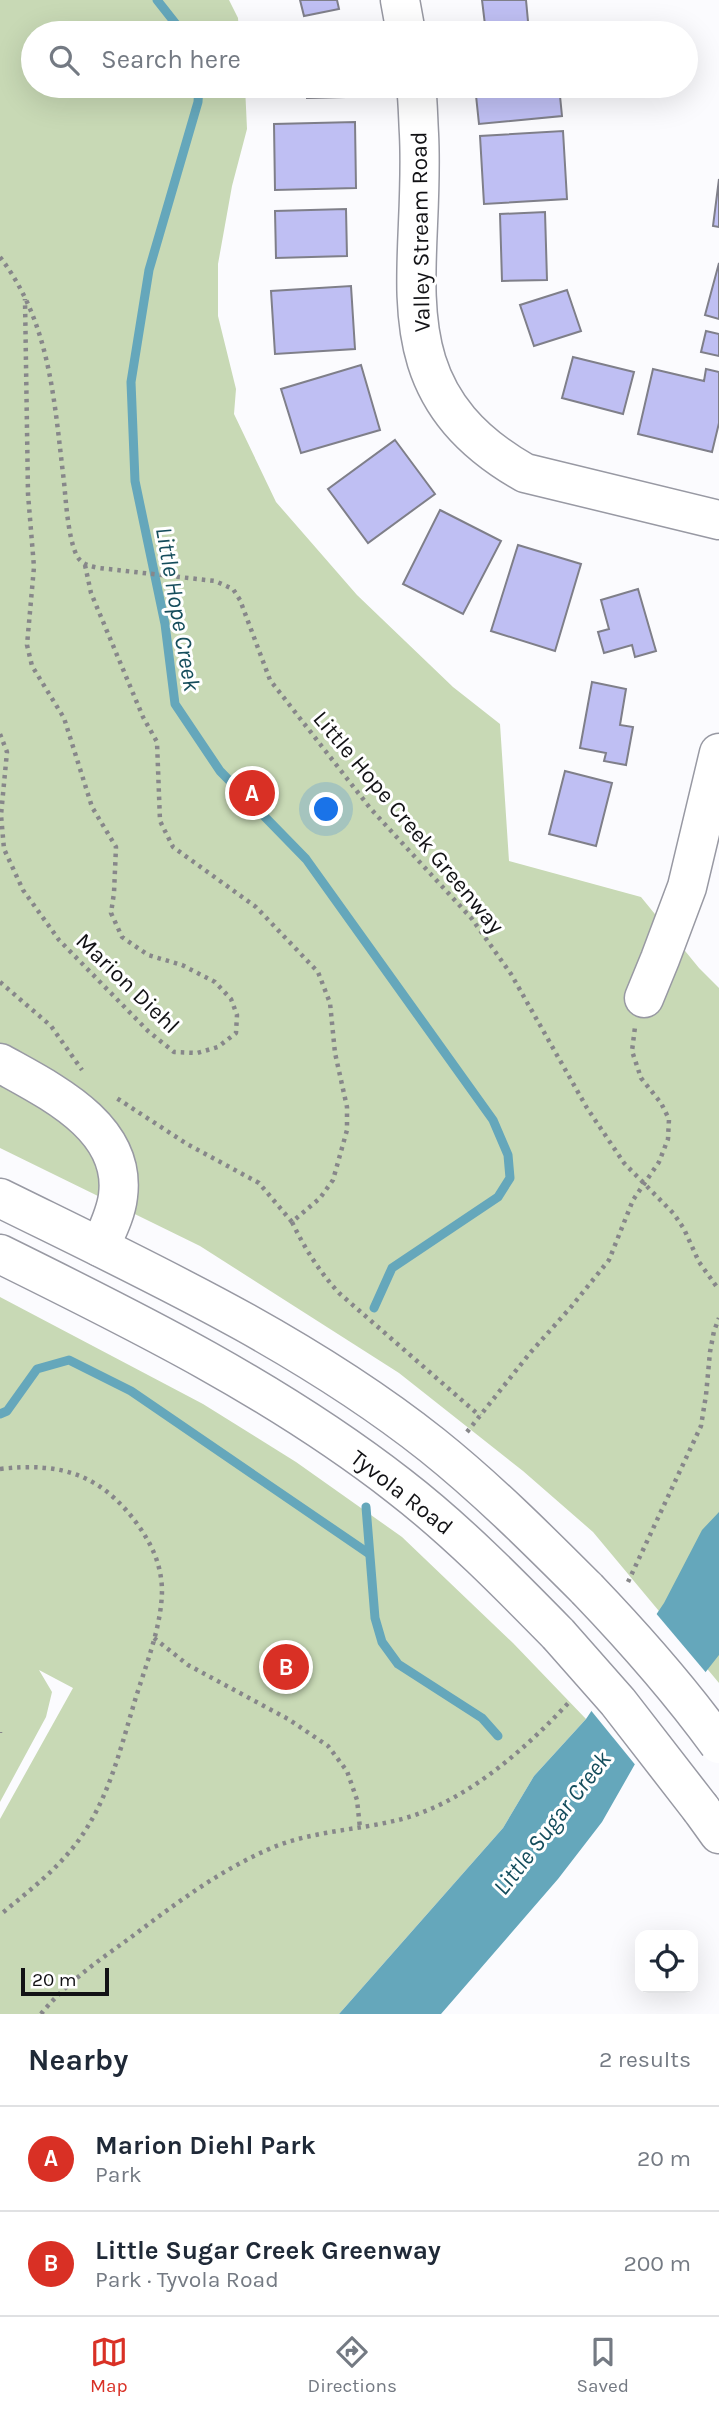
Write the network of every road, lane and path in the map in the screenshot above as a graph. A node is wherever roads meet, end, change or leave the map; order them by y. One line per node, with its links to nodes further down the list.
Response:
1 (400, 0): 2 (main road)
2 (404, 21)
3 (417, 98): 6 (main road, Valley Stream Road)
4 (0, 257): 5 (path)
5 (25, 297): 7 (path); 8 (path, Marion Diehl)
6 (719, 520)
7 (85, 565): 15 (path, Little Hope Creek Greenway); 17 (path)
8 (0, 734)
9 (719, 753): 11 (main road)
10 (0, 982): 13 (path)
11 (644, 998): 15 (path)
12 (0, 1063): 18 (main road)
13 (92, 1078)
14 (110, 1093): 17 (path)
15 (642, 1184): 20 (path, Little Hope Creek Greenway); 21 (path)
16 (0, 1198): 18 (main road)
17 (292, 1222): 21 (path)
18 (100, 1247): 25 (main road, bridge)
19 (0, 1254): 27 (main road, Tyvola Road, bridge)
20 (719, 1290)
21 (480, 1416): 22 (path)
22 (460, 1441)
23 (0, 1469): 24 (path)
24 (154, 1638): 28 (path); 29 (path)
25 (719, 1744)
26 (458, 1797): 28 (path)
27 (710, 1821)
28 (360, 1828): 30 (path)
29 (0, 1915)
30 (41, 2014)

